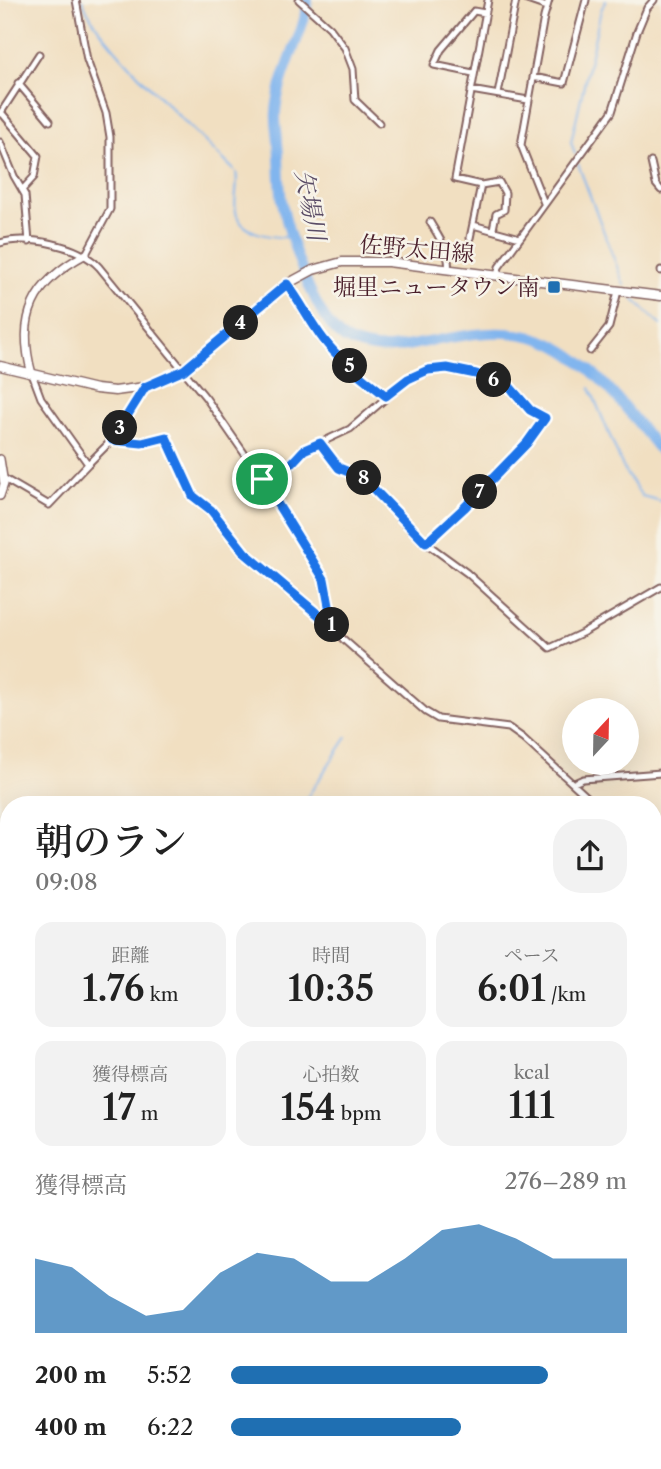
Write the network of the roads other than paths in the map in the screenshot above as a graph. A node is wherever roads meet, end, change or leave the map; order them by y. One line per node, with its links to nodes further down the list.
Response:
1 (76, 0): 35 (street)
2 (488, 0): 11 (street)
3 (516, 0): 17 (street)
4 (527, 0): 10 (street)
5 (549, 0): 10 (street)
6 (586, 0): 14 (street)
7 (300, 1): 21 (street)
8 (653, 1): 9 (street); 27 (street)
9 (661, 6)
10 (547, 7): 14 (street)
11 (485, 13): 13 (street); 13 (street)
12 (39, 54): 15 (street)
13 (473, 73): 16 (street)
14 (533, 77): 18 (street)
15 (18, 83): 19 (street); 20 (street)
16 (471, 90): 17 (street); 24 (street)
17 (498, 94): 18 (street)
18 (528, 100): 27 (street)
19 (1, 113): 25 (street)
20 (50, 121)
21 (379, 123)
22 (0, 142): 25 (street)
23 (651, 162): 26 (street)
24 (481, 185): 29 (street); 30 (street)
25 (22, 190): 33 (street)
26 (661, 190)
27 (544, 203): 32 (street)
28 (430, 222): 36 (street)
29 (473, 225): 30 (street); 31 (street)
30 (493, 229): 32 (street)
31 (470, 238)
32 (520, 238): 37 (street)
33 (29, 242): 34 (street); 35 (street)
34 (0, 243)
35 (86, 254): 43 (street); 44 (street)
36 (448, 270): 37 (main road, 佐野太田線); 38 (main road, 佐野太田線)
37 (497, 276): 39 (main road, 佐野太田線)
38 (287, 284): 43 (main road, 佐野太田線); 46 (street)
39 (618, 291): 40 (main road, 佐野太田線); 41 (street)
40 (661, 296)
41 (590, 351)
42 (0, 366): 44 (main road, 佐野太田線)
43 (184, 370): 45 (main road, 佐野太田線); 52 (street)
44 (32, 374): 45 (main road, 佐野太田線); 50 (street)
45 (145, 387): 47 (street)
46 (386, 396): 48 (street); 54 (street)
47 (112, 440): 50 (street); 56 (street)
48 (320, 443): 52 (street); 54 (street)
49 (0, 459): 51 (street)
50 (88, 464): 51 (street)
51 (3, 478): 53 (street)
52 (262, 479): 56 (street)
53 (0, 496)
54 (426, 543): 55 (street)
55 (661, 587)
56 (333, 627): 58 (street)
57 (661, 773): 58 (street)
58 (574, 783): 59 (street)
59 (587, 796)

